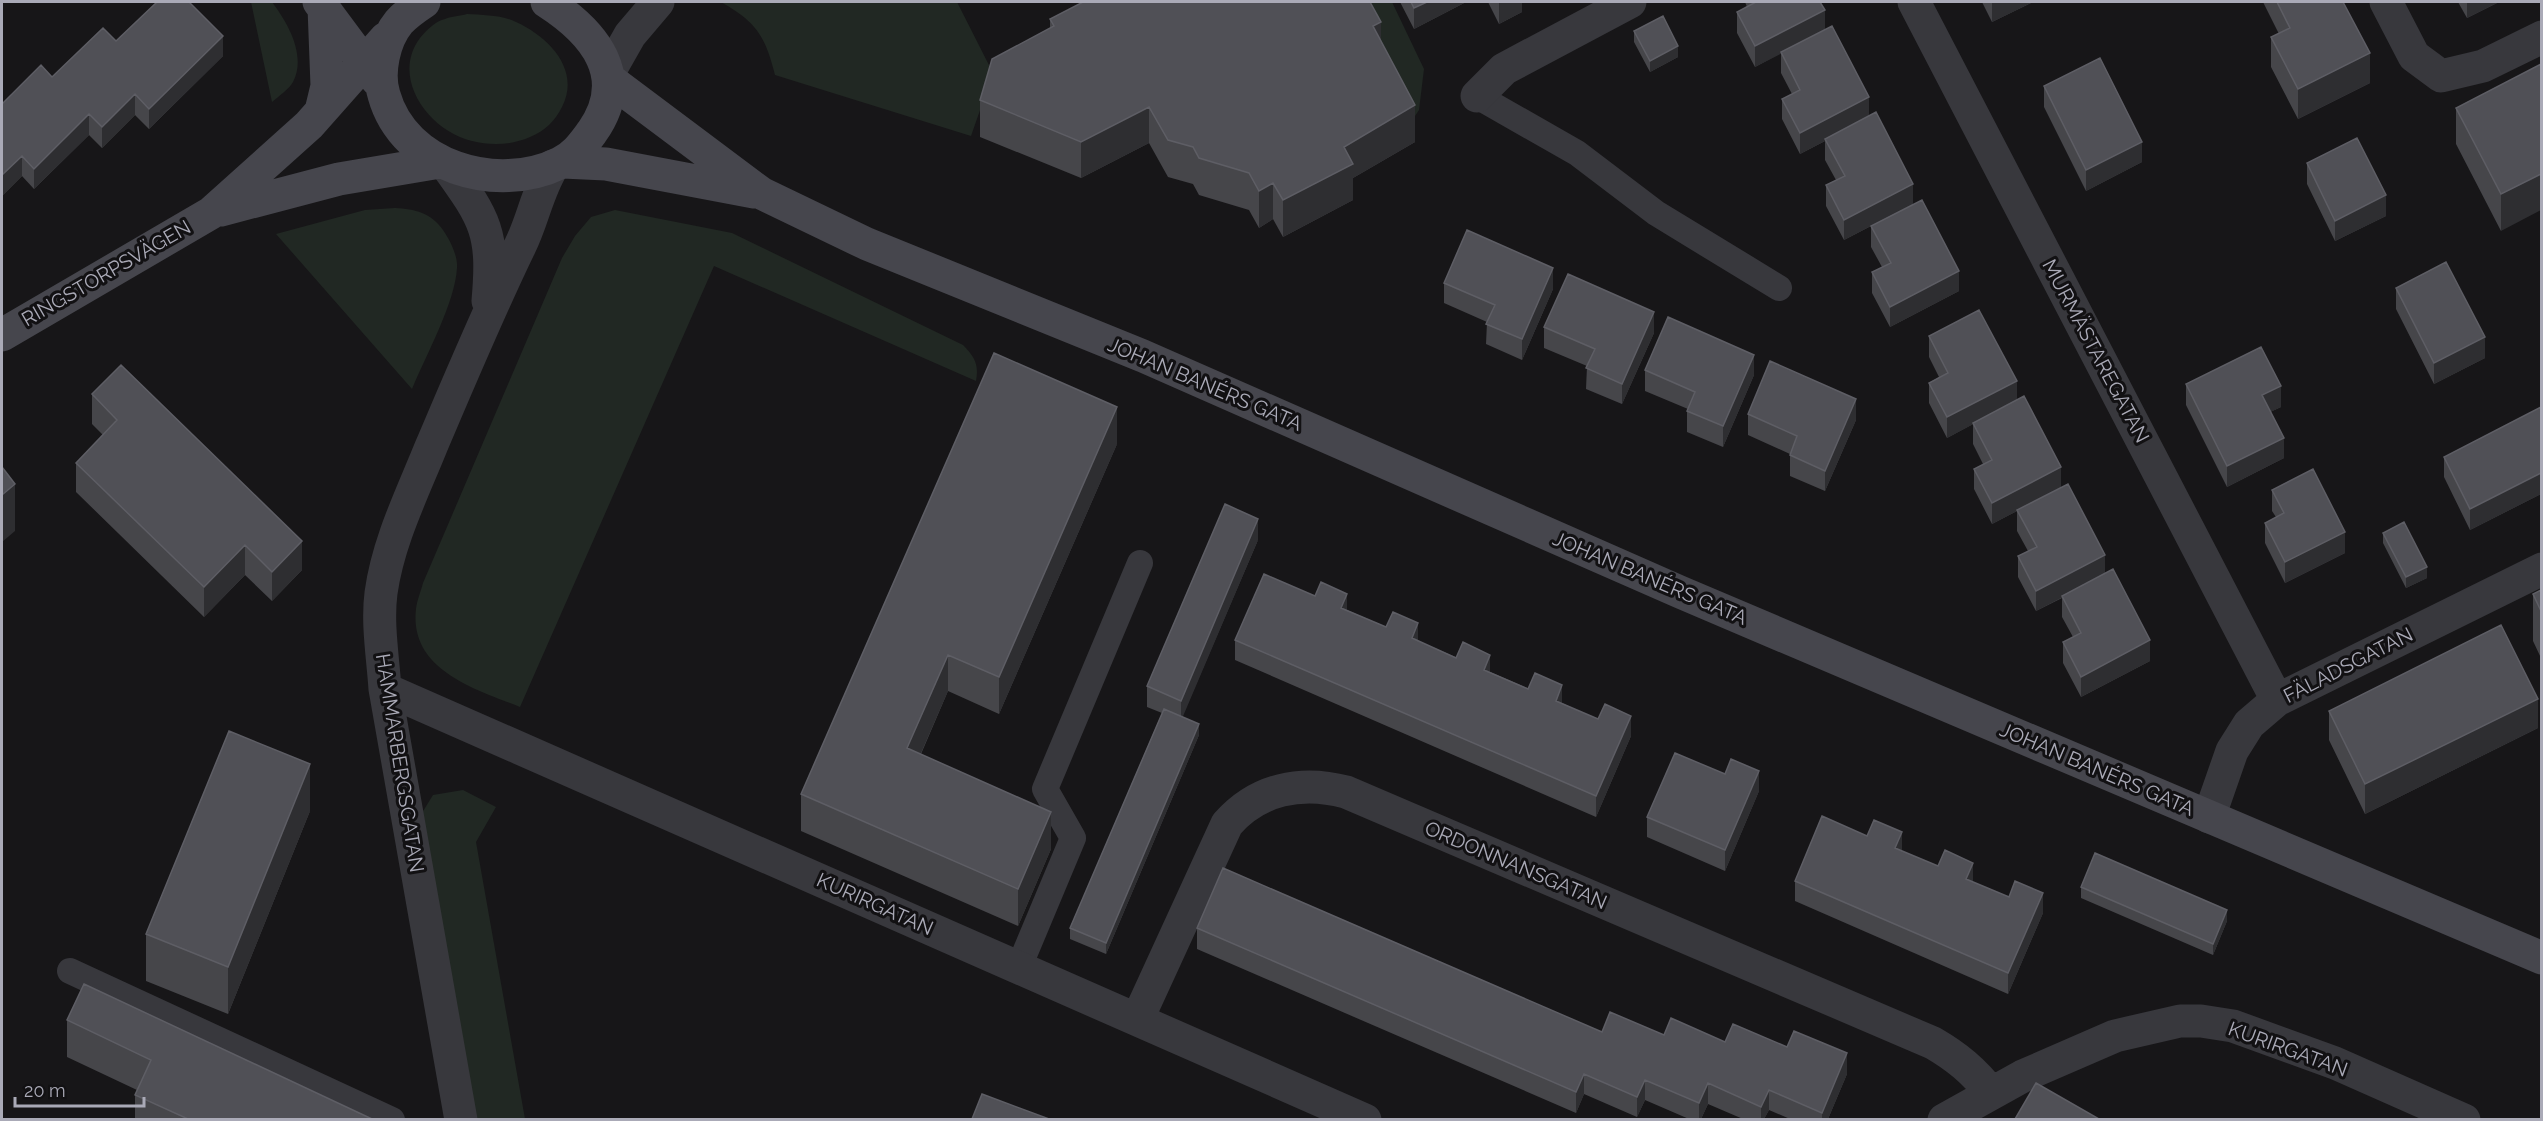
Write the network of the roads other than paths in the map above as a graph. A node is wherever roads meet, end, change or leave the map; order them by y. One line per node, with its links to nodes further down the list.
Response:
1 (423, 2): 9 (street)
2 (547, 2): 10 (street)
3 (658, 2): 10 (street)
4 (1630, 2): 11 (street)
5 (1914, 2): 23 (street, MURMÄSTAREGATAN)
6 (2386, 2): 8 (street)
7 (322, 4): 9 (street); 12 (street)
8 (2541, 37)
9 (373, 75): 12 (street, RINGSTORPSVÄGEN); 13 (street)
10 (609, 76): 14 (street); 15 (street, JOHAN BANÉRS GATA)
11 (1477, 96): 17 (lane)
12 (321, 111): 16 (street, RINGSTORPSVÄGEN)
13 (444, 164): 14 (street); 16 (street, RINGSTORPSVÄGEN); 18 (street, HAMMARBERGSGATAN)
14 (558, 164): 15 (street, JOHAN BANÉRS GATA); 18 (street, HAMMARBERGSGATAN)
15 (761, 194): 24 (street, JOHAN BANÉRS GATA)
16 (211, 213): 19 (street, RINGSTORPSVÄGEN)
17 (1779, 288)
18 (487, 315): 22 (street, HAMMARBERGSGATAN)
19 (2, 335)
20 (1140, 563): 26 (lane)
21 (2541, 569): 23 (street, FÄLADSGATAN)
22 (385, 689): 26 (street, KURIRGATAN); 31 (street, HAMMARBERGSGATAN)
23 (2277, 700): 24 (street, FÄLADSGATAN)
24 (2209, 817): 25 (street, JOHAN BANÉRS GATA)
25 (2541, 958)
26 (1019, 967): 28 (street, KURIRGATAN)
27 (70, 971): 30 (lane)
28 (1138, 1018): 29 (street, ORDONNANSGATAN); 32 (street, KURIRGATAN)
29 (1991, 1093): 33 (street, KURIRGATAN); 34 (street, KURIRGATAN)
30 (392, 1119)
31 (461, 1119)
32 (1365, 1119)
33 (1944, 1119)
34 (2464, 1119)

